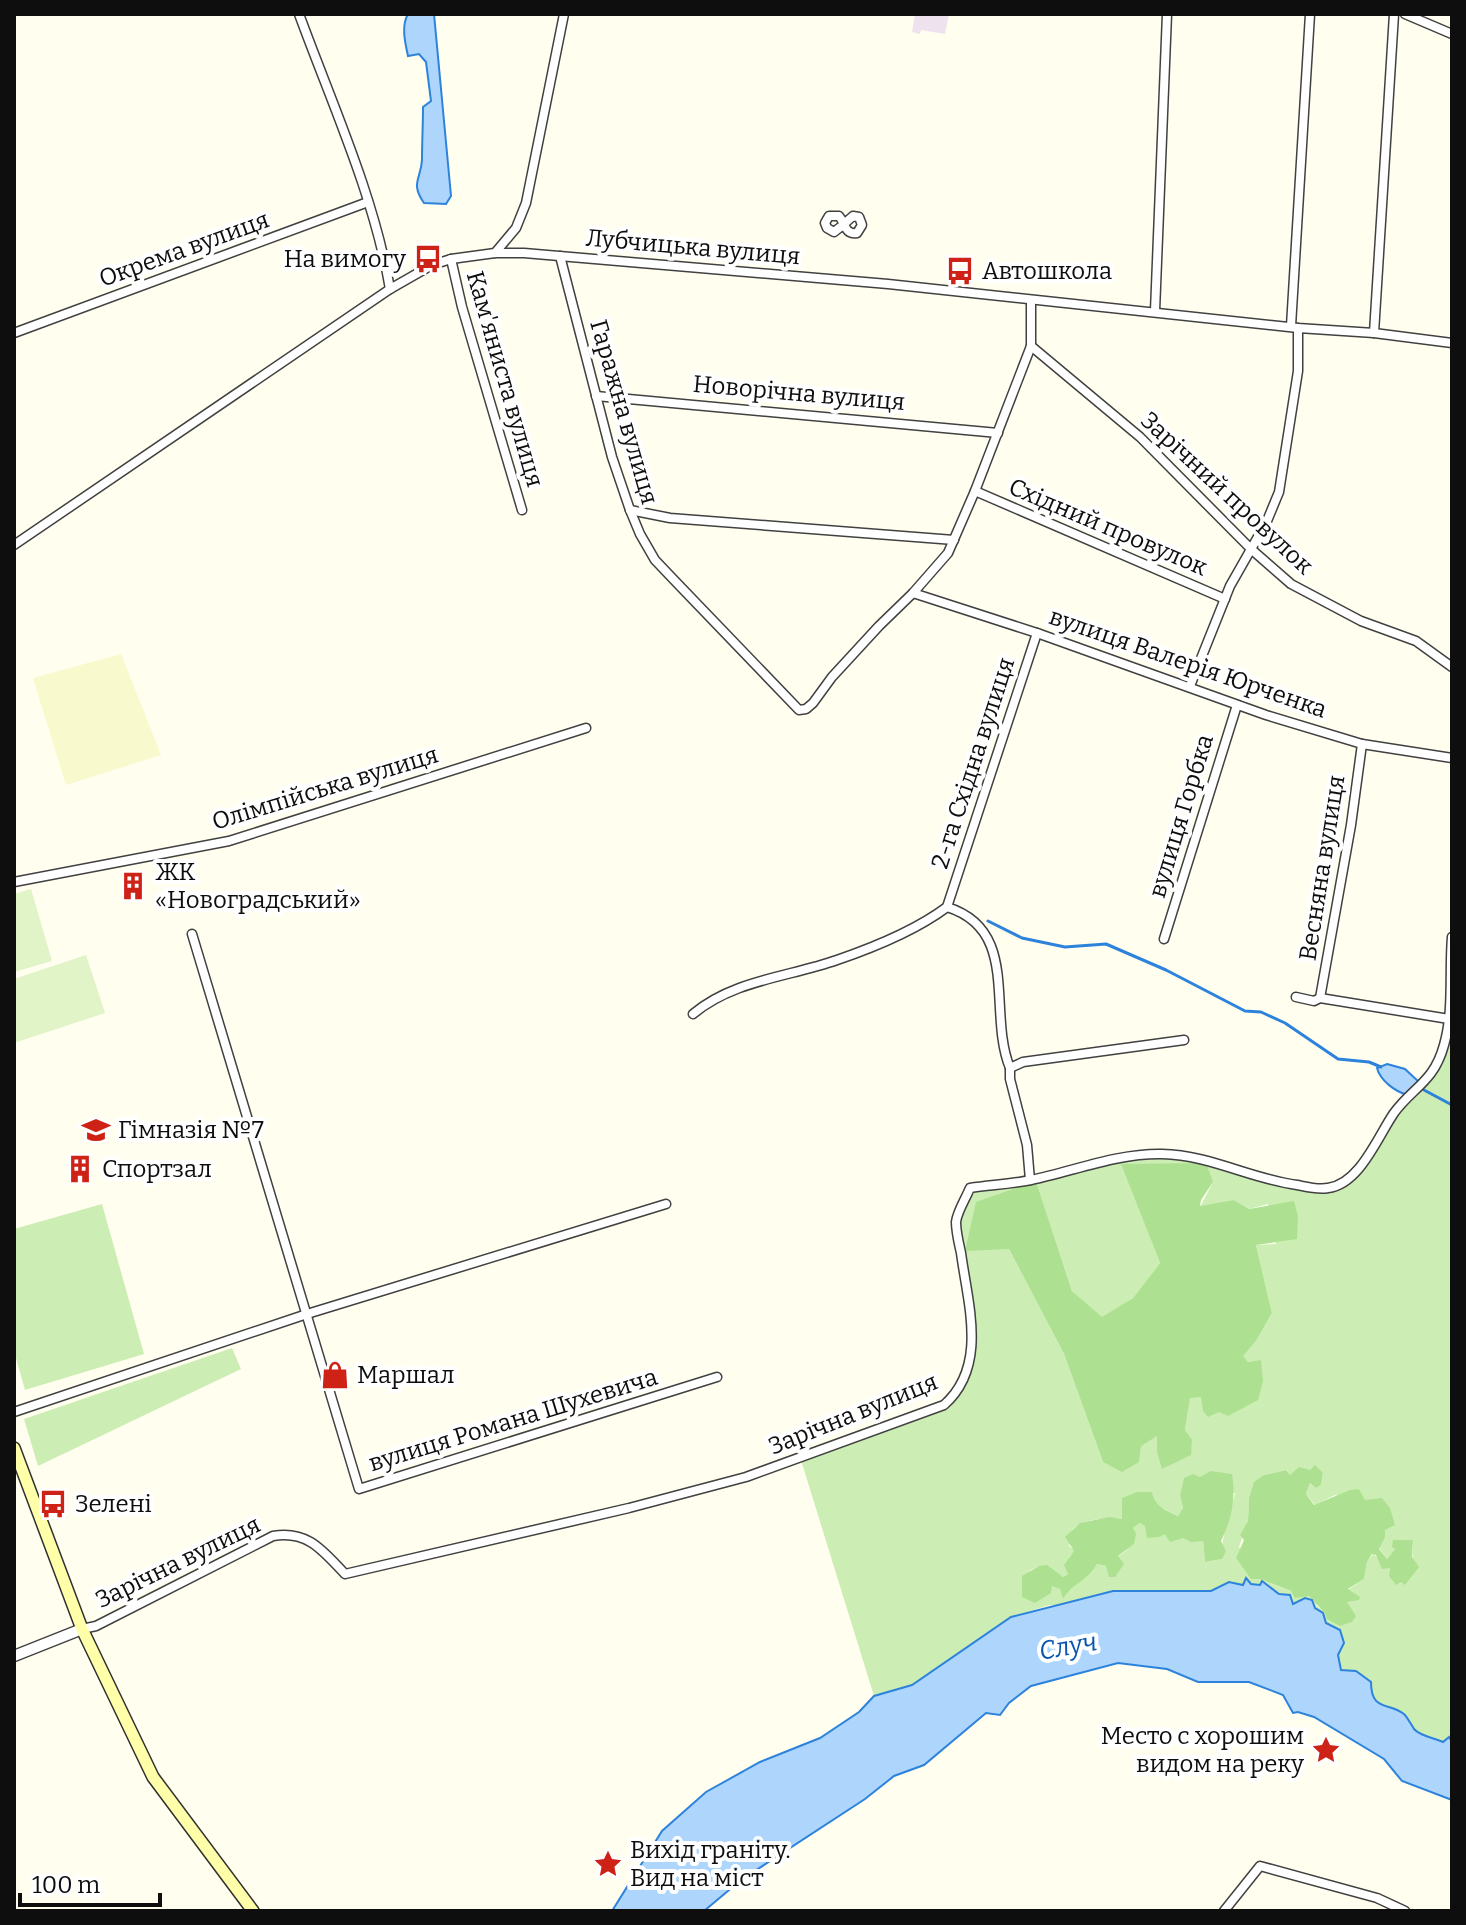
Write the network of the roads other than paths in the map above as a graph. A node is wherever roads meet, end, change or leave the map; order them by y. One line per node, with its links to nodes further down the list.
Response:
1 (299, 14): 8 (street)
2 (564, 14): 10 (street)
3 (1167, 14): 15 (street)
4 (1310, 14): 16 (street)
5 (1394, 14): 18 (street)
6 (1405, 14): 7 (street)
7 (1452, 34)
8 (368, 202): 13 (street); 17 (street, Окрема вулиця)
9 (843, 224): 9 (street)
10 (495, 253): 11 (street, Лубчицька вулиця); 12 (street, Лубчицька вулиця)
11 (560, 256): 14 (street, Лубчицька вулиця); 21 (street, Гаражна вулиця)
12 (451, 259): 13 (street, Лубчицька вулиця); 24 (street, Кам'яниста вулиця)
13 (390, 289): 27 (street, Лубчицька вулиця)
14 (1031, 300): 15 (street, Лубчицька вулиця); 20 (street)
15 (1155, 311): 16 (street, Лубчицька вулиця)
16 (1295, 327): 18 (street, Лубчицька вулиця); 28 (street)
17 (14, 333)
18 (1374, 333): 19 (street, Лубчицька вулиця)
19 (1452, 343)
20 (1031, 346): 22 (street); 28 (street, Зарічний провулок)
21 (596, 396): 22 (street, Новорічна вулиця); 25 (street, Гаражна вулиця)
22 (998, 433): 23 (street)
23 (975, 491): 26 (street); 30 (street, Східний провулок)
24 (522, 510)
25 (630, 510): 26 (street); 29 (street, Гаражна вулиця)
26 (954, 540): 29 (street)
27 (14, 545)
28 (1251, 549): 30 (street); 32 (street, Зарічний провулок)
29 (913, 593): 31 (street, вулиця Валерія Юрченка)
30 (1225, 599): 33 (street)
31 (1037, 633): 33 (street, вулиця Валерія Юрченка); 39 (street, 2-га Східна вулиця)
32 (1452, 667)
33 (1190, 686): 34 (street, вулиця Валерія Юрченка)
34 (1237, 705): 36 (street, вулиця Валерія Юрченка); 42 (street, вулиця Горбка)
35 (586, 728): 38 (street, Олімпійська вулиця)
36 (1362, 744): 37 (street, вулиця Валерія Юрченка); 44 (street, Весняна вулиця)
37 (1452, 758)
38 (14, 882)
39 (947, 907): 46 (street, 2-га Східна вулиця); 49 (street, 2-га Східна вулиця)
40 (192, 934): 52 (street, вулиця Романа Шухевича)
41 (1452, 937): 45 (street, Зарічна вулиця)
42 (1164, 939)
43 (1296, 997): 44 (street, Весняна вулиця)
44 (1320, 998): 47 (street, Весняна вулиця)
45 (1451, 1005): 47 (street, Зарічна вулиця)
46 (693, 1014)
47 (1449, 1019): 50 (street, Зарічна вулиця)
48 (1184, 1040): 49 (street)
49 (1010, 1068): 50 (street, 2-га Східна вулиця)
50 (1030, 1180): 56 (street, Зарічна вулиця)
51 (666, 1204): 52 (street)
52 (307, 1314): 53 (street, вулиця Романа Шухевича); 54 (street)
53 (717, 1377)
54 (14, 1412)
55 (14, 1448): 56 (main road)
56 (82, 1629): 57 (street); 58 (main road)
57 (14, 1656)
58 (253, 1911)
59 (1224, 1911): 60 (street)
60 (1405, 1911)

